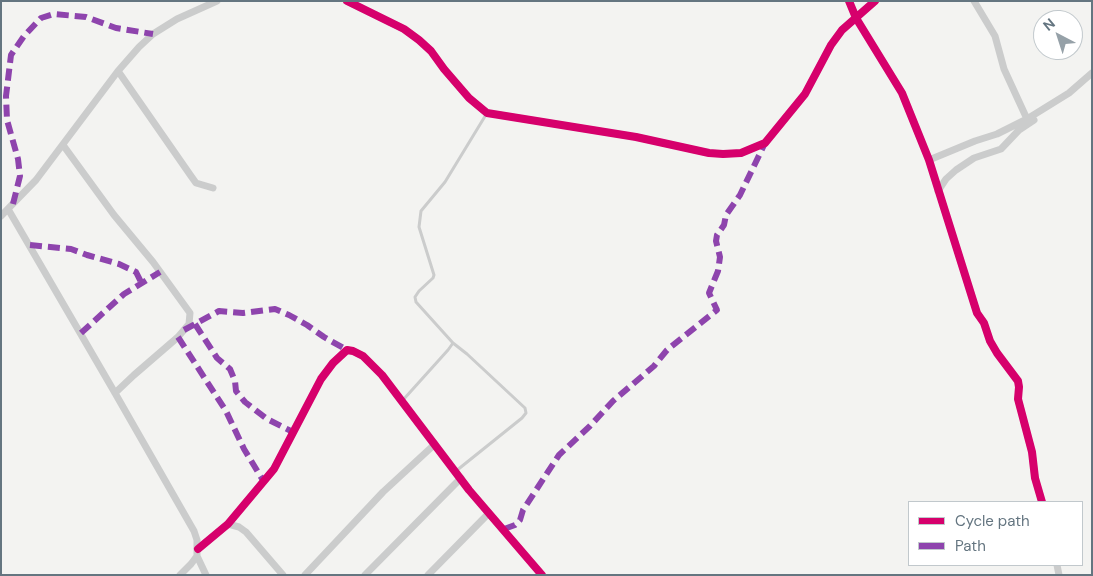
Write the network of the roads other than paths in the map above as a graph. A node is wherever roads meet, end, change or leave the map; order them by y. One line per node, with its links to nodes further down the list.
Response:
1 (218, 1): 7 (street)
2 (347, 1): 10 (street)
3 (849, 1): 6 (street)
4 (875, 1): 6 (street)
5 (974, 1): 11 (street)
6 (856, 18): 10 (street); 13 (street)
7 (118, 71): 12 (street); 14 (street)
8 (1092, 73): 9 (street)
9 (1068, 93): 11 (street); 15 (street)
10 (487, 113): 18 (lane)
11 (1027, 120): 13 (street)
12 (63, 145): 16 (street); 19 (street)
13 (929, 160): 15 (street)
14 (213, 188)
15 (938, 191): 24 (street)
16 (8, 209): 17 (street); 19 (street)
17 (1, 216)
18 (453, 343): 20 (lane); 22 (lane)
19 (116, 393): 27 (street)
20 (402, 400): 21 (street); 26 (street)
21 (435, 444): 22 (street); 31 (street)
22 (456, 471): 23 (street)
23 (461, 478): 25 (street); 32 (street)
24 (1042, 501)
25 (490, 513): 33 (street); 34 (street)
26 (228, 524): 27 (street); 30 (street)
27 (197, 553): 28 (street); 29 (street)
28 (182, 574)
29 (206, 575)
30 (283, 575)
31 (305, 575)
32 (365, 575)
33 (428, 575)
34 (542, 575)

